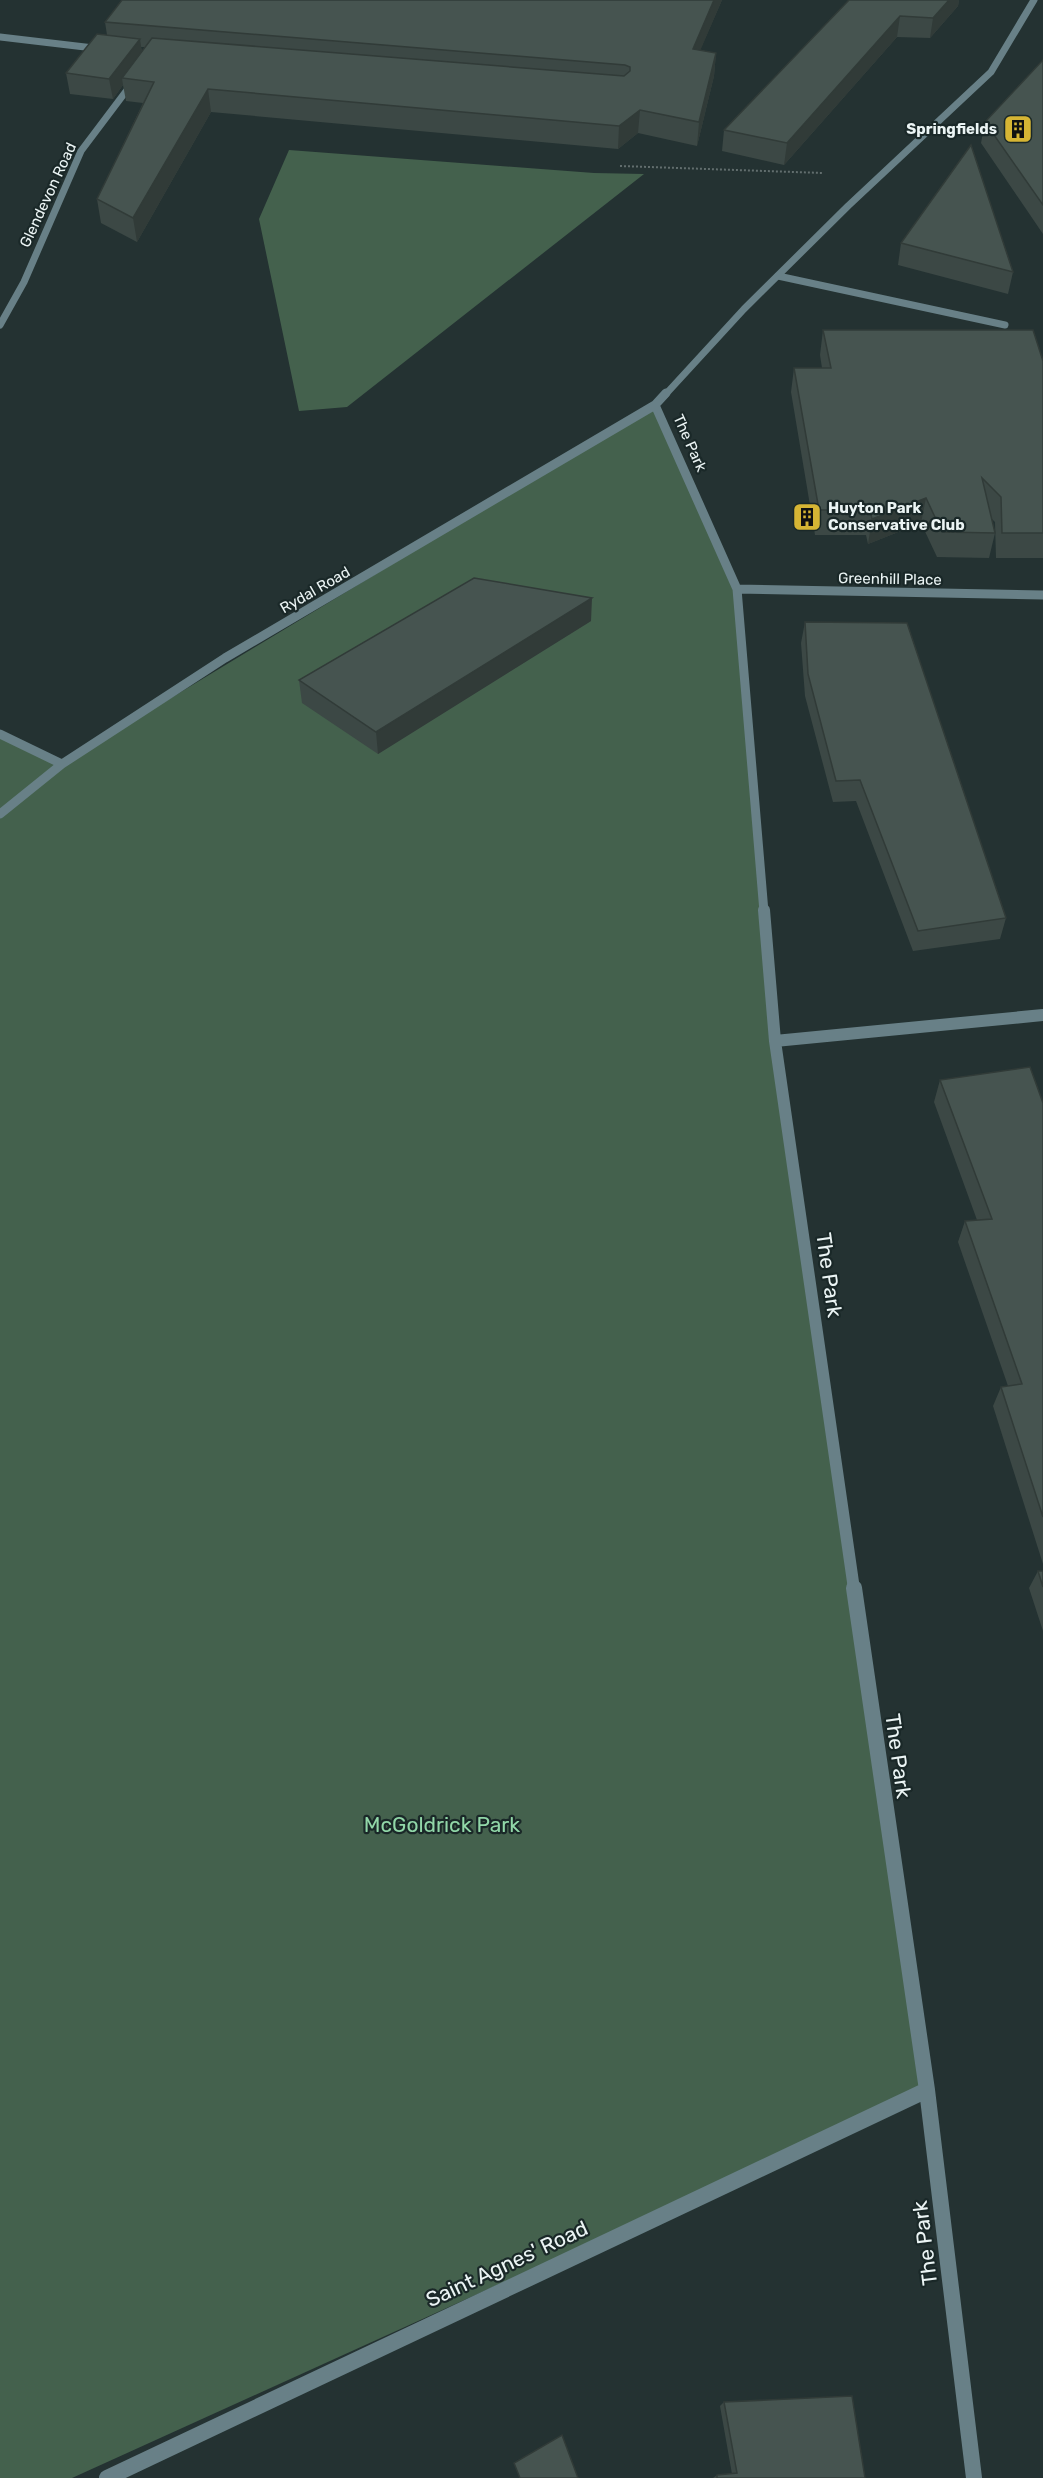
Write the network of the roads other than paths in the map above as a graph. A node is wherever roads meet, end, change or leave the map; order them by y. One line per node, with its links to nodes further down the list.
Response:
1 (1034, 0): 5 (street, The Park)
2 (0, 37): 3 (street)
3 (106, 49)
4 (139, 74): 6 (street, Glendevon Road)
5 (778, 276): 7 (street); 8 (street, The Park)
6 (0, 325)
7 (1005, 325)
8 (656, 405): 9 (street, The Park); 12 (street, Rydal Road)
9 (737, 589): 10 (street, Greenhill Place); 15 (street, The Park)
10 (1043, 595)
11 (0, 734): 12 (street)
12 (62, 764): 13 (street, Rydal Road)
13 (0, 814)
14 (1043, 1016): 15 (street)
15 (775, 1041): 16 (street, The Park)
16 (927, 2091): 17 (street, Saint Agnes' Road); 18 (street, The Park)
17 (107, 2478)
18 (974, 2478)

